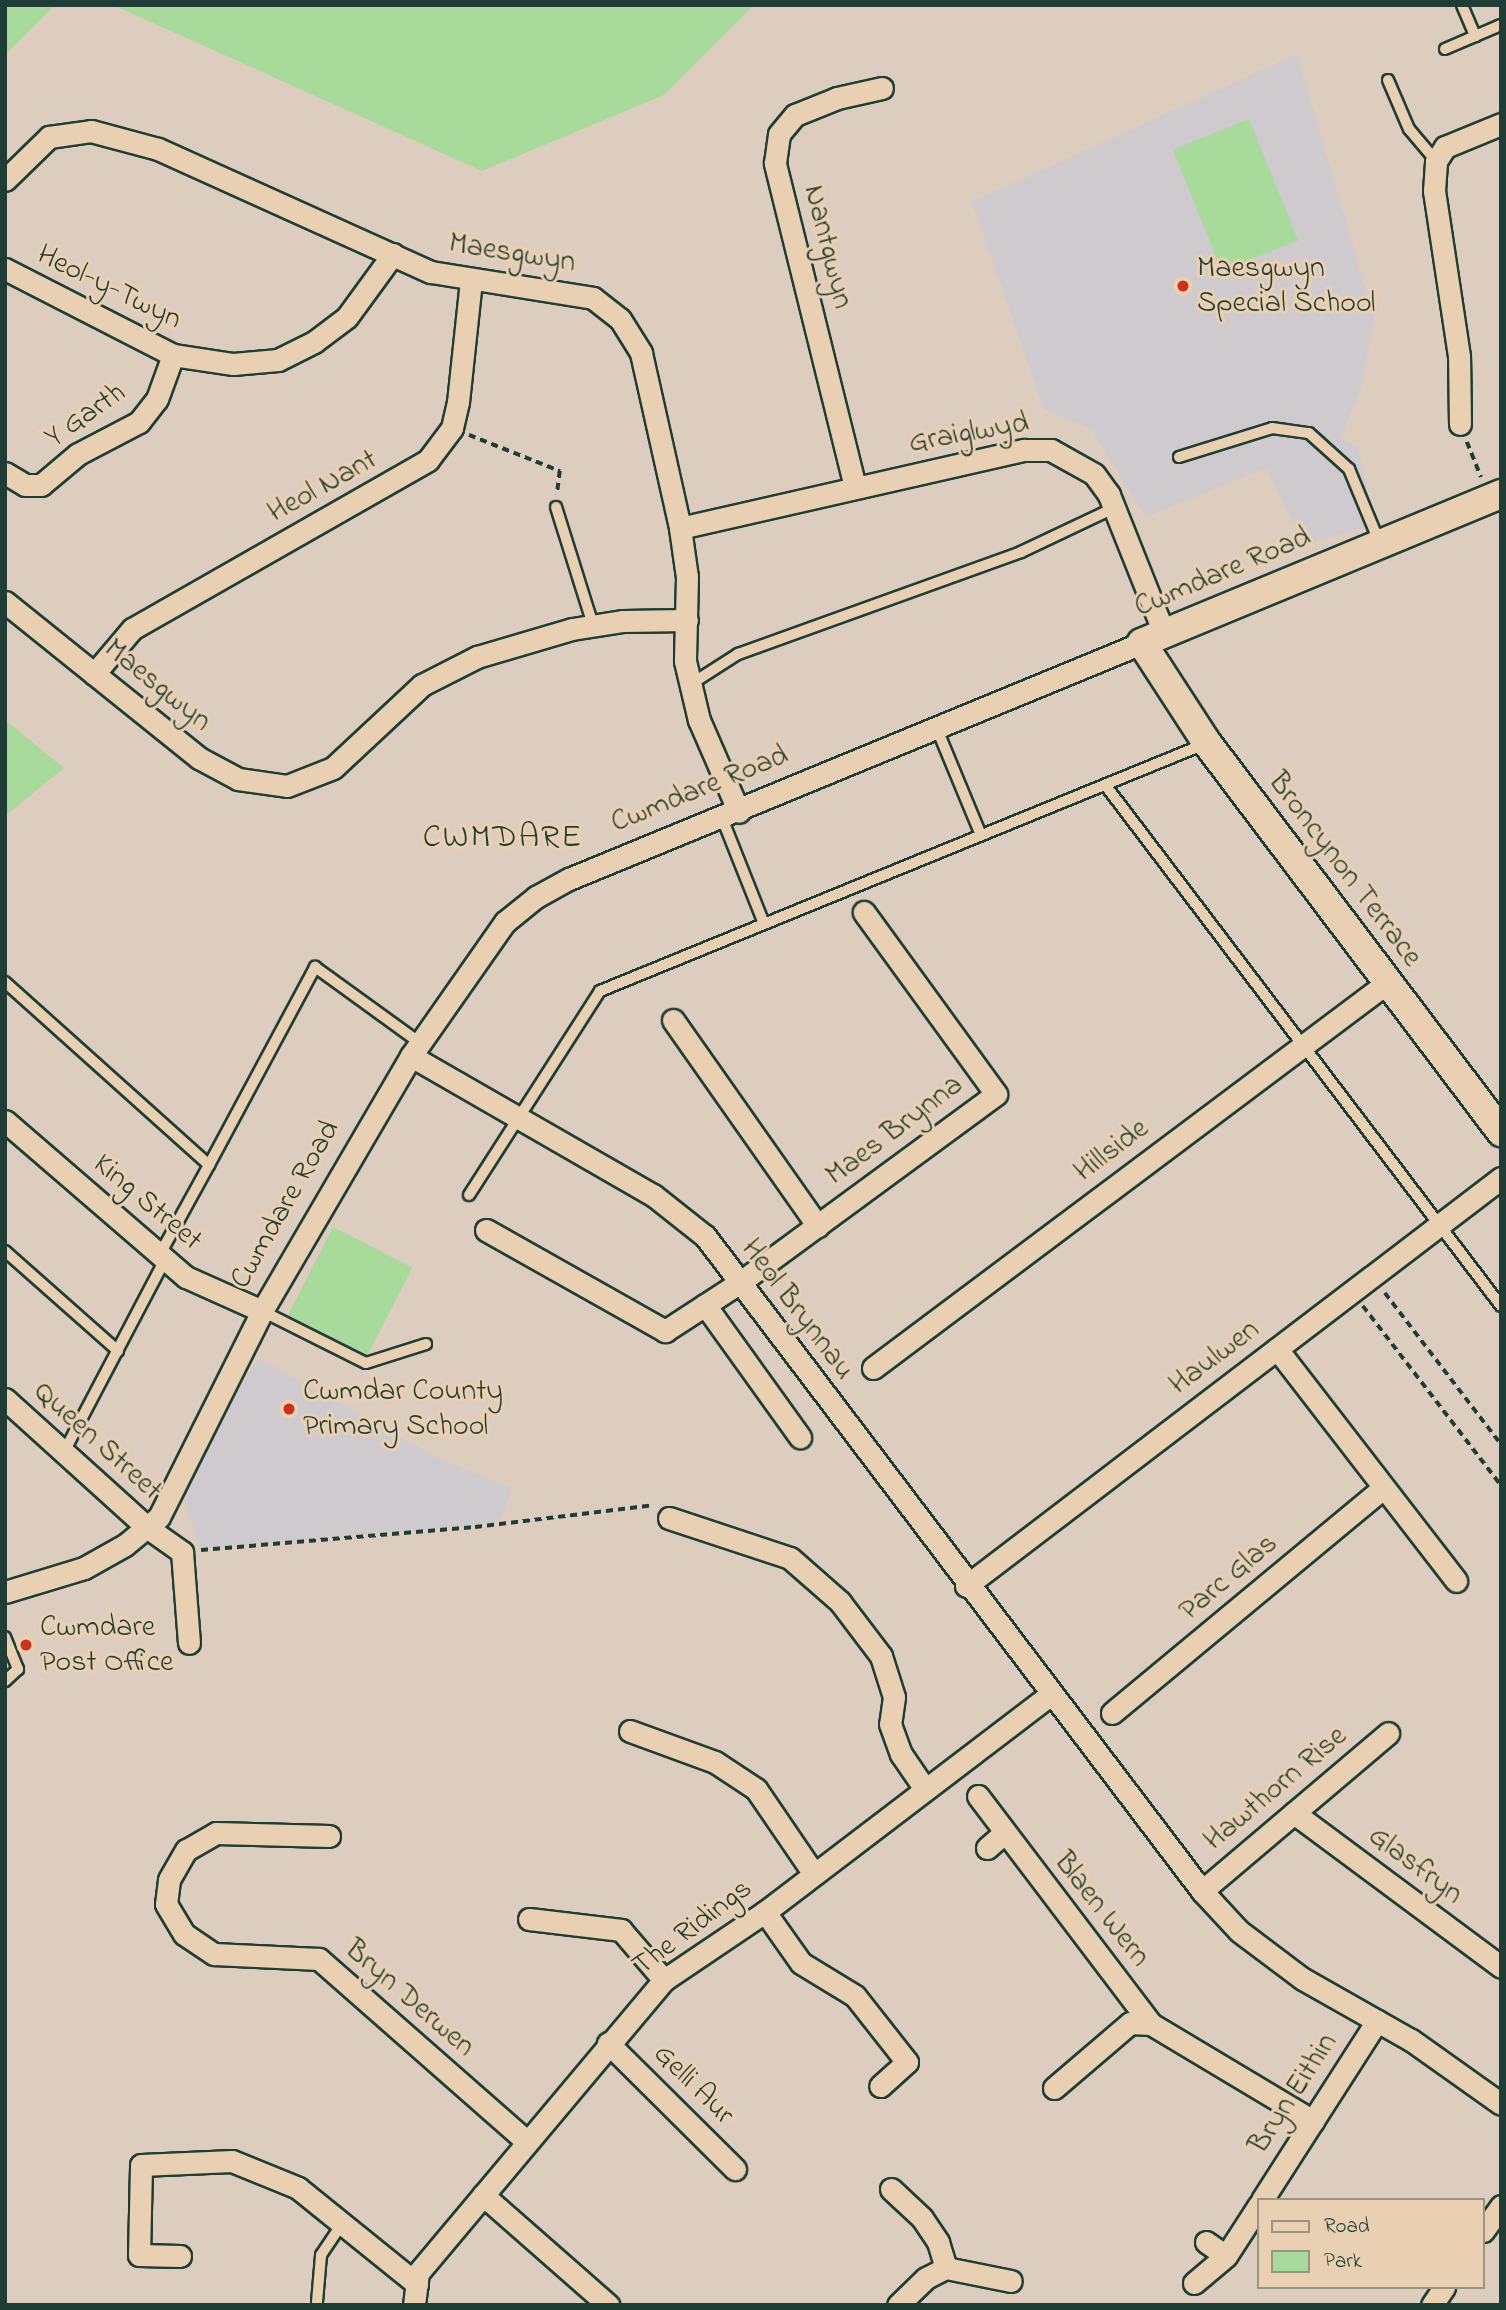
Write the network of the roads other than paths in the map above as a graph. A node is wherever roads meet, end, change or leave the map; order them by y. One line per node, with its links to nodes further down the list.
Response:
1 (1462, 5): 3 (lane)
2 (1501, 25): 3 (lane)
3 (1475, 36): 4 (lane)
4 (1445, 50)
5 (1388, 80): 8 (lane)
6 (882, 88): 17 (street, Nantgwyn)
7 (1501, 124): 8 (street)
8 (1436, 161): 14 (street)
9 (5, 180): 10 (street, Maesgwyn)
10 (393, 254): 12 (street, Maesgwyn); 13 (street, Heol-y-Twyn)
11 (5, 269): 13 (street, Heol-y-Twyn)
12 (471, 280): 21 (street, Maesgwyn); 27 (street, Heol Nant)
13 (173, 355): 16 (street, Y Garth)
14 (1460, 424)
15 (1179, 457): 22 (lane)
16 (5, 473)
17 (855, 487): 20 (street, Graiglwyd); 21 (street, Graiglwyd)
18 (1495, 497): 22 (street, Cwmdare Road)
19 (556, 507): 25 (lane)
20 (1114, 508): 26 (street, Graiglwyd); 28 (lane)
21 (680, 528): 24 (street, Maesgwyn)
22 (1380, 544): 26 (street, Cwmdare Road)
23 (5, 602): 27 (street, Maesgwyn)
24 (687, 620): 25 (street); 28 (street, Maesgwyn)
25 (593, 625): 27 (street, Maesgwyn)
26 (1153, 638): 29 (street, Cwmdare Road); 30 (street, Broncynon Terrace)
27 (94, 674)
28 (691, 684): 32 (street, Maesgwyn)
29 (937, 729): 32 (street, Cwmdare Road); 33 (lane)
30 (1207, 743): 31 (lane); 37 (street, Broncynon Terrace)
31 (1106, 786): 33 (lane); 39 (lane)
32 (730, 815): 35 (lane); 40 (street, Cwmdare Road)
33 (981, 835): 35 (lane)
34 (864, 912): 47 (street, Maes Brynna)
35 (763, 921): 41 (lane)
36 (5, 982): 44 (lane)
37 (1388, 982): 39 (street, Hillside); 43 (street, Broncynon Terrace)
38 (673, 1020): 47 (street)
39 (1300, 1048): 48 (lane); 59 (street, Hillside)
40 (415, 1050): 41 (street, Heol Brynnau); 44 (lane); 55 (street, Cwmdare Road)
41 (518, 1114): 46 (lane); 52 (street, Heol Brynnau)
42 (5, 1121): 51 (street, King Street)
43 (1501, 1132)
44 (209, 1165): 51 (lane)
45 (1501, 1178): 48 (street, Haulwen)
46 (469, 1195)
47 (818, 1226): 52 (street)
48 (1438, 1226): 54 (lane); 57 (street, Haulwen)
49 (486, 1230): 53 (street)
50 (5, 1251): 58 (lane)
51 (162, 1258): 55 (street, King Street); 58 (lane)
52 (739, 1283): 53 (street); 67 (street, Heol Brynnau)
53 (705, 1305): 61 (street)
54 (1501, 1306)
55 (262, 1311): 56 (lane); 65 (street, Cwmdare Road)
56 (426, 1345)
57 (1277, 1349): 63 (street); 67 (street, Haulwen)
58 (118, 1351): 62 (lane)
59 (873, 1368)
60 (5, 1399): 62 (street, Queen Street)
61 (800, 1437)
62 (64, 1452): 65 (street, Queen Street)
63 (1383, 1488): 66 (street); 73 (street, Parc Glas)
64 (669, 1518): 76 (street)
65 (148, 1528): 68 (street); 70 (street, Queen Street)
66 (1456, 1581)
67 (966, 1586): 72 (street, Heol Brynnau)
68 (5, 1592)
69 (5, 1637): 71 (lane)
70 (189, 1643)
71 (5, 1681)
72 (1050, 1695): 76 (street, The Ridings); 83 (street, Heol Brynnau)
73 (1112, 1713)
74 (630, 1731): 82 (street)
75 (1388, 1733): 78 (street, Hawthorn Rise)
76 (925, 1790): 82 (street, The Ridings)
77 (978, 1796): 79 (street, Blaen Wern)
78 (1294, 1813): 83 (street, Hawthorn Rise); 86 (street, Glasfryn)
79 (1004, 1833): 81 (street); 89 (street, Blaen Wern)
80 (328, 1836): 95 (street, Bryn Derwen)
81 (987, 1848)
82 (814, 1874): 84 (street, The Ridings)
83 (1202, 1891): 88 (street, Heol Brynnau)
84 (765, 1912): 87 (street, The Ridings); 91 (street)
85 (529, 1919): 87 (street)
86 (1501, 1967)
87 (664, 1980): 90 (street, The Ridings)
88 (1377, 2021): 93 (street, Heol Brynnau); 94 (street, Bryn Eithin)
89 (1151, 2024): 92 (street); 94 (street, Blaen Wern)
90 (608, 2043): 95 (street, The Ridings); 96 (street, Gelli Aur)
91 (880, 2086)
92 (1054, 2088)
93 (1501, 2104)
94 (1313, 2121): 99 (street, Bryn Eithin)
95 (527, 2142): 98 (street, The Ridings)
96 (735, 2169)
97 (891, 2189): 107 (street)
98 (483, 2196): 111 (street, The Ridings); 113 (street)
99 (1263, 2198)
100 (1501, 2206): 103 (street)
101 (1258, 2207): 106 (street)
102 (342, 2224): 105 (street); 111 (street); 112 (lane)
103 (1490, 2232)
104 (1206, 2242): 106 (street)
105 (180, 2256)
106 (1226, 2256): 109 (street)
107 (946, 2268): 108 (street); 114 (street)
108 (1011, 2281)
109 (1194, 2283)
110 (1443, 2289): 115 (street)
111 (416, 2294)
112 (317, 2302)
113 (608, 2305)
114 (898, 2305)
115 (1432, 2305)

